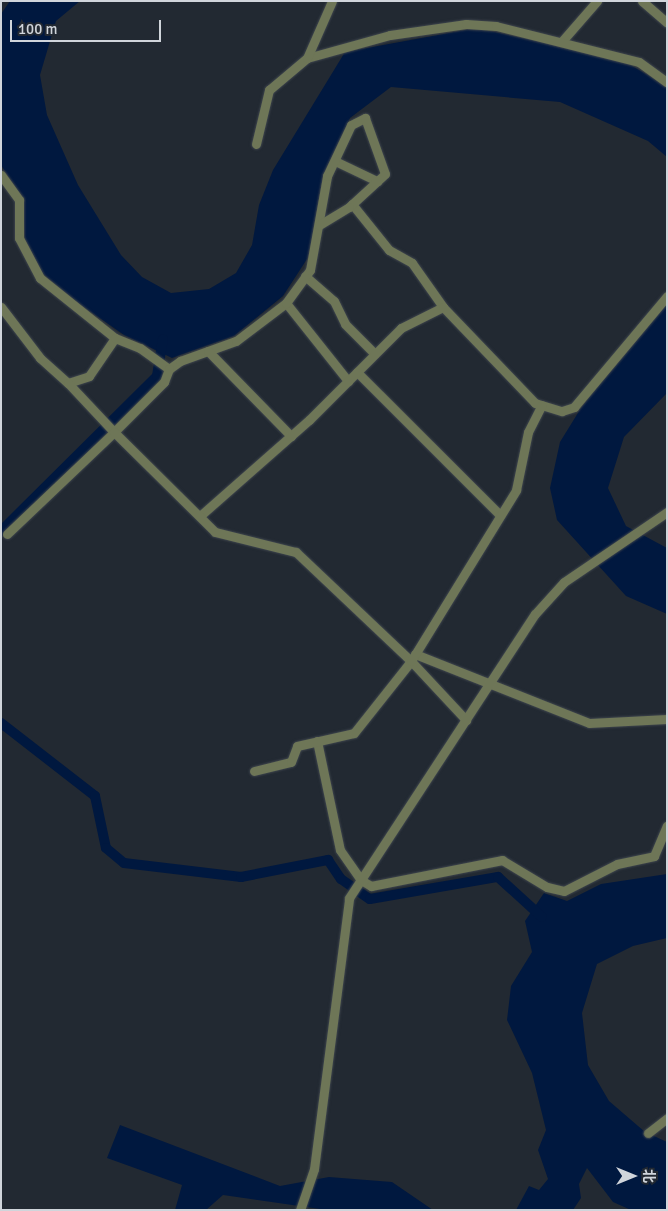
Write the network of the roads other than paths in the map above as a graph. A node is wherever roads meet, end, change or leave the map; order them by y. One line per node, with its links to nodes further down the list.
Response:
1 (332, 1): 6 (street)
2 (596, 1): 5 (street)
3 (642, 1): 4 (street)
4 (667, 24)
5 (563, 40): 6 (street); 7 (street)
6 (307, 58): 8 (street)
7 (667, 82)
8 (256, 144)
9 (335, 161): 11 (street); 11 (street); 13 (street)
10 (1, 175): 19 (street)
11 (377, 181): 12 (street)
12 (352, 204): 13 (street); 18 (street)
13 (319, 225): 14 (street)
14 (305, 276): 16 (street); 21 (street)
15 (667, 296): 26 (street)
16 (286, 303): 20 (street); 24 (street)
17 (1, 307): 25 (street)
18 (443, 307): 21 (street); 26 (street)
19 (115, 338): 22 (street); 25 (street)
20 (208, 350): 22 (street); 28 (street)
21 (375, 354): 23 (street)
22 (169, 370): 27 (street)
23 (357, 372): 24 (street); 30 (street)
24 (348, 381): 28 (street)
25 (68, 383): 27 (street)
26 (542, 405): 30 (street)
27 (114, 432): 31 (street); 32 (street)
28 (291, 436): 31 (street)
29 (667, 512): 34 (street)
30 (500, 515): 33 (street)
31 (200, 516): 33 (street)
32 (7, 534)
33 (413, 657): 34 (street); 36 (street); 37 (street)
34 (490, 682): 35 (street); 36 (street)
35 (667, 719)
36 (466, 720): 40 (street)
37 (317, 741): 38 (street); 40 (street)
38 (254, 771)
39 (667, 826): 40 (street)
40 (361, 880): 43 (street)
41 (667, 1118): 42 (street)
42 (648, 1133)
43 (300, 1209)

